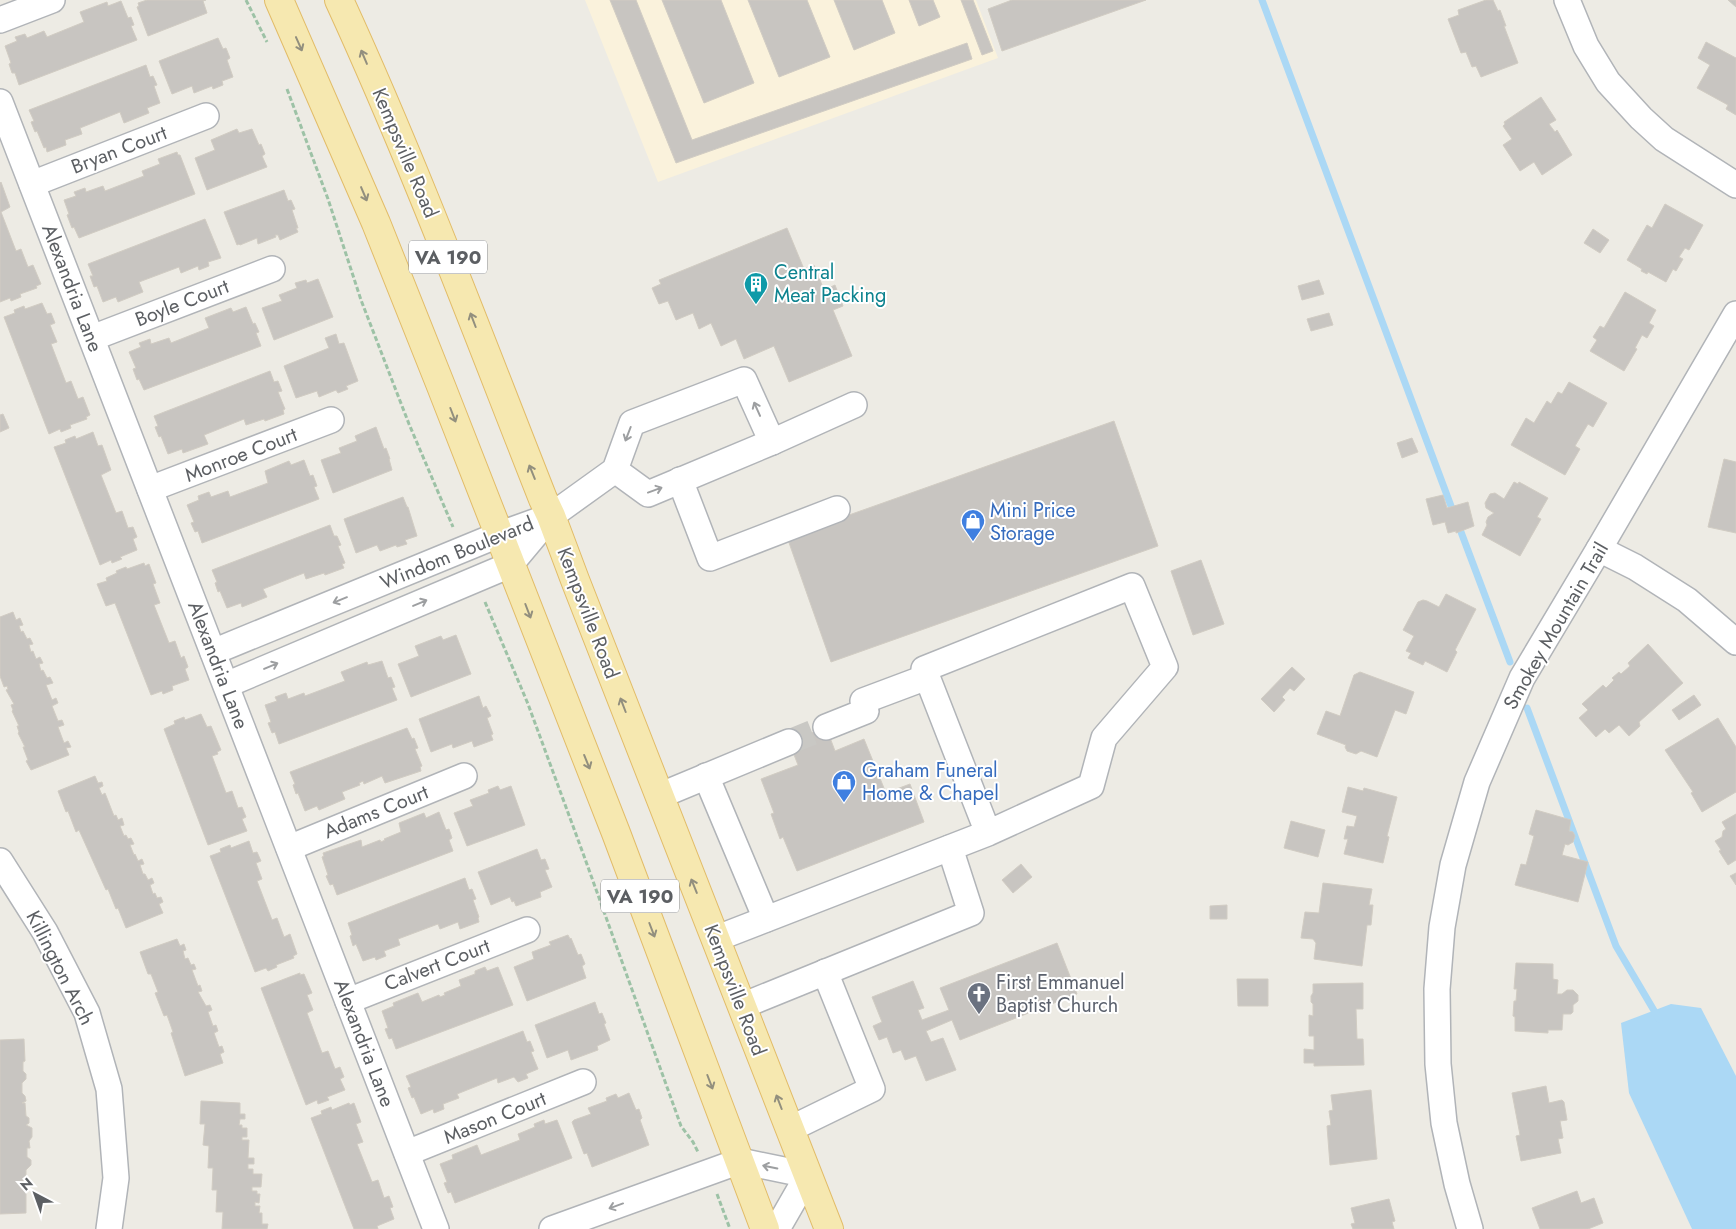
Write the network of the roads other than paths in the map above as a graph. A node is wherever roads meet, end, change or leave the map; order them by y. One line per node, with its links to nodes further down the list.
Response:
1 (52, 0): 5 (street)
2 (279, 0): 21 (main road, VA 190, one-way to 21)
3 (339, 0): 20 (main road, Kempsville Road / VA 190, one-way to 3)
4 (1567, 0): 9 (street)
5 (0, 20)
6 (0, 102): 8 (street, Alexandria Lane)
7 (206, 116): 8 (street, Bryan Court)
8 (32, 184): 12 (street, Alexandria Lane)
9 (1736, 185)
10 (272, 268): 12 (street, Boyle Court)
11 (1736, 314): 22 (street, Smokey Mountain Trail)
12 (92, 338): 18 (street, Alexandria Lane)
13 (854, 405): 15 (street)
14 (331, 420): 18 (street, Monroe Court)
15 (772, 442): 16 (street, one-way to 16); 17 (street)
16 (615, 470): 17 (street, one-way to 17); 20 (street)
17 (680, 480): 19 (street)
18 (150, 489): 29 (street, Alexandria Lane)
19 (837, 510)
20 (552, 516): 21 (street, Windom Boulevard); 23 (street, Windom Boulevard); 36 (main road, Kempsville Road / VA 190, one-way to 20)
21 (498, 535): 23 (main road, VA 190); 24 (street, Windom Boulevard)
22 (1599, 549): 27 (street); 58 (street, Smokey Mountain Trail)
23 (510, 565): 25 (street, Windom Boulevard, one-way to 23); 50 (main road, VA 190, one-way to 50)
24 (374, 586): 25 (street); 26 (street, Windom Boulevard, one-way to 26)
25 (389, 616): 28 (street, Windom Boulevard)
26 (293, 619): 28 (street); 29 (street, Windom Boulevard)
27 (1736, 642)
28 (307, 651): 31 (street, Windom Boulevard, one-way to 28)
29 (213, 652): 31 (street, Alexandria Lane)
30 (927, 676): 32 (street); 37 (street); 37 (street)
31 (226, 685): 38 (street, Alexandria Lane)
32 (826, 727)
33 (788, 742): 35 (street)
34 (464, 776): 38 (street, Adams Court)
35 (706, 776): 36 (street); 41 (street)
36 (659, 796): 43 (main road, Kempsville Road / VA 190, one-way to 36)
37 (988, 833): 39 (street)
38 (289, 848): 45 (street, Alexandria Lane)
39 (950, 848): 41 (street); 44 (street)
40 (0, 861): 52 (street, Killington Arch)
41 (766, 919): 43 (street)
42 (527, 930): 45 (street, Calvert Court)
43 (715, 938): 46 (main road, Kempsville Road / VA 190)
44 (825, 972): 46 (street); 48 (street)
45 (348, 1001): 49 (street, Alexandria Lane)
46 (742, 1006): 48 (main road, Kempsville Road / VA 190, one-way to 46)
47 (583, 1082): 49 (street, Mason Court)
48 (790, 1129): 51 (main road, Kempsville Road / VA 190)
49 (407, 1153): 53 (street, Alexandria Lane)
50 (740, 1161): 51 (street, one-way to 50); 54 (street, one-way to 54); 55 (main road, VA 190)
51 (808, 1175): 56 (street); 57 (main road, Kempsville Road / VA 190)
52 (109, 1229)
53 (436, 1229)
54 (552, 1229)
55 (765, 1229)
56 (777, 1229)
57 (829, 1229)
58 (1470, 1229)

